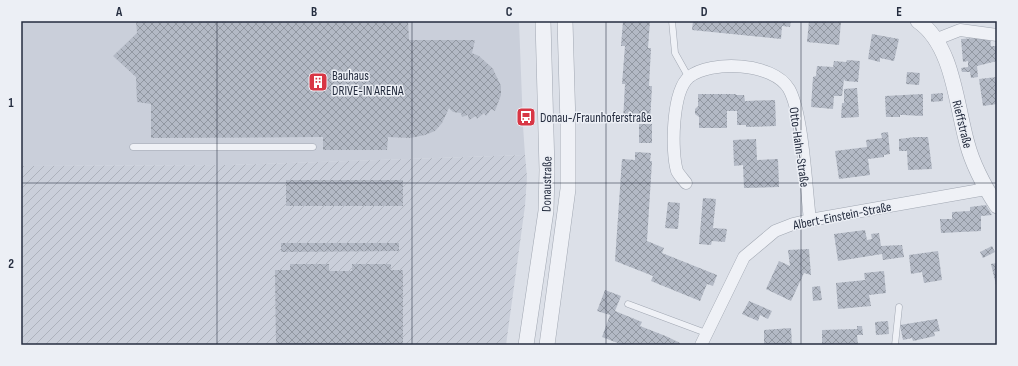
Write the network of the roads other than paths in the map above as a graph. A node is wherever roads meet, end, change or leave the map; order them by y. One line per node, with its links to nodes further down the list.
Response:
1 (543, 21): 17 (street, Donaustraße)
2 (565, 21): 18 (street, Donaustraße)
3 (672, 21): 7 (lane)
4 (918, 21): 6 (street)
5 (997, 35): 6 (street)
6 (937, 39): 11 (street, Rieffstraße)
7 (689, 78): 10 (street); 13 (street, Otto-Hahn-Straße)
8 (133, 147): 9 (lane)
9 (313, 147)
10 (686, 183)
11 (986, 190): 12 (street, Rieffstraße); 13 (street, Albert-Einstein-Straße)
12 (997, 206)
13 (810, 220): 16 (street, Albert-Einstein-Straße)
14 (628, 304): 16 (lane)
15 (899, 307): 20 (lane)
16 (706, 333): 19 (street, Albert-Einstein-Straße)
17 (526, 345)
18 (547, 345)
19 (701, 345)
20 (895, 345)

